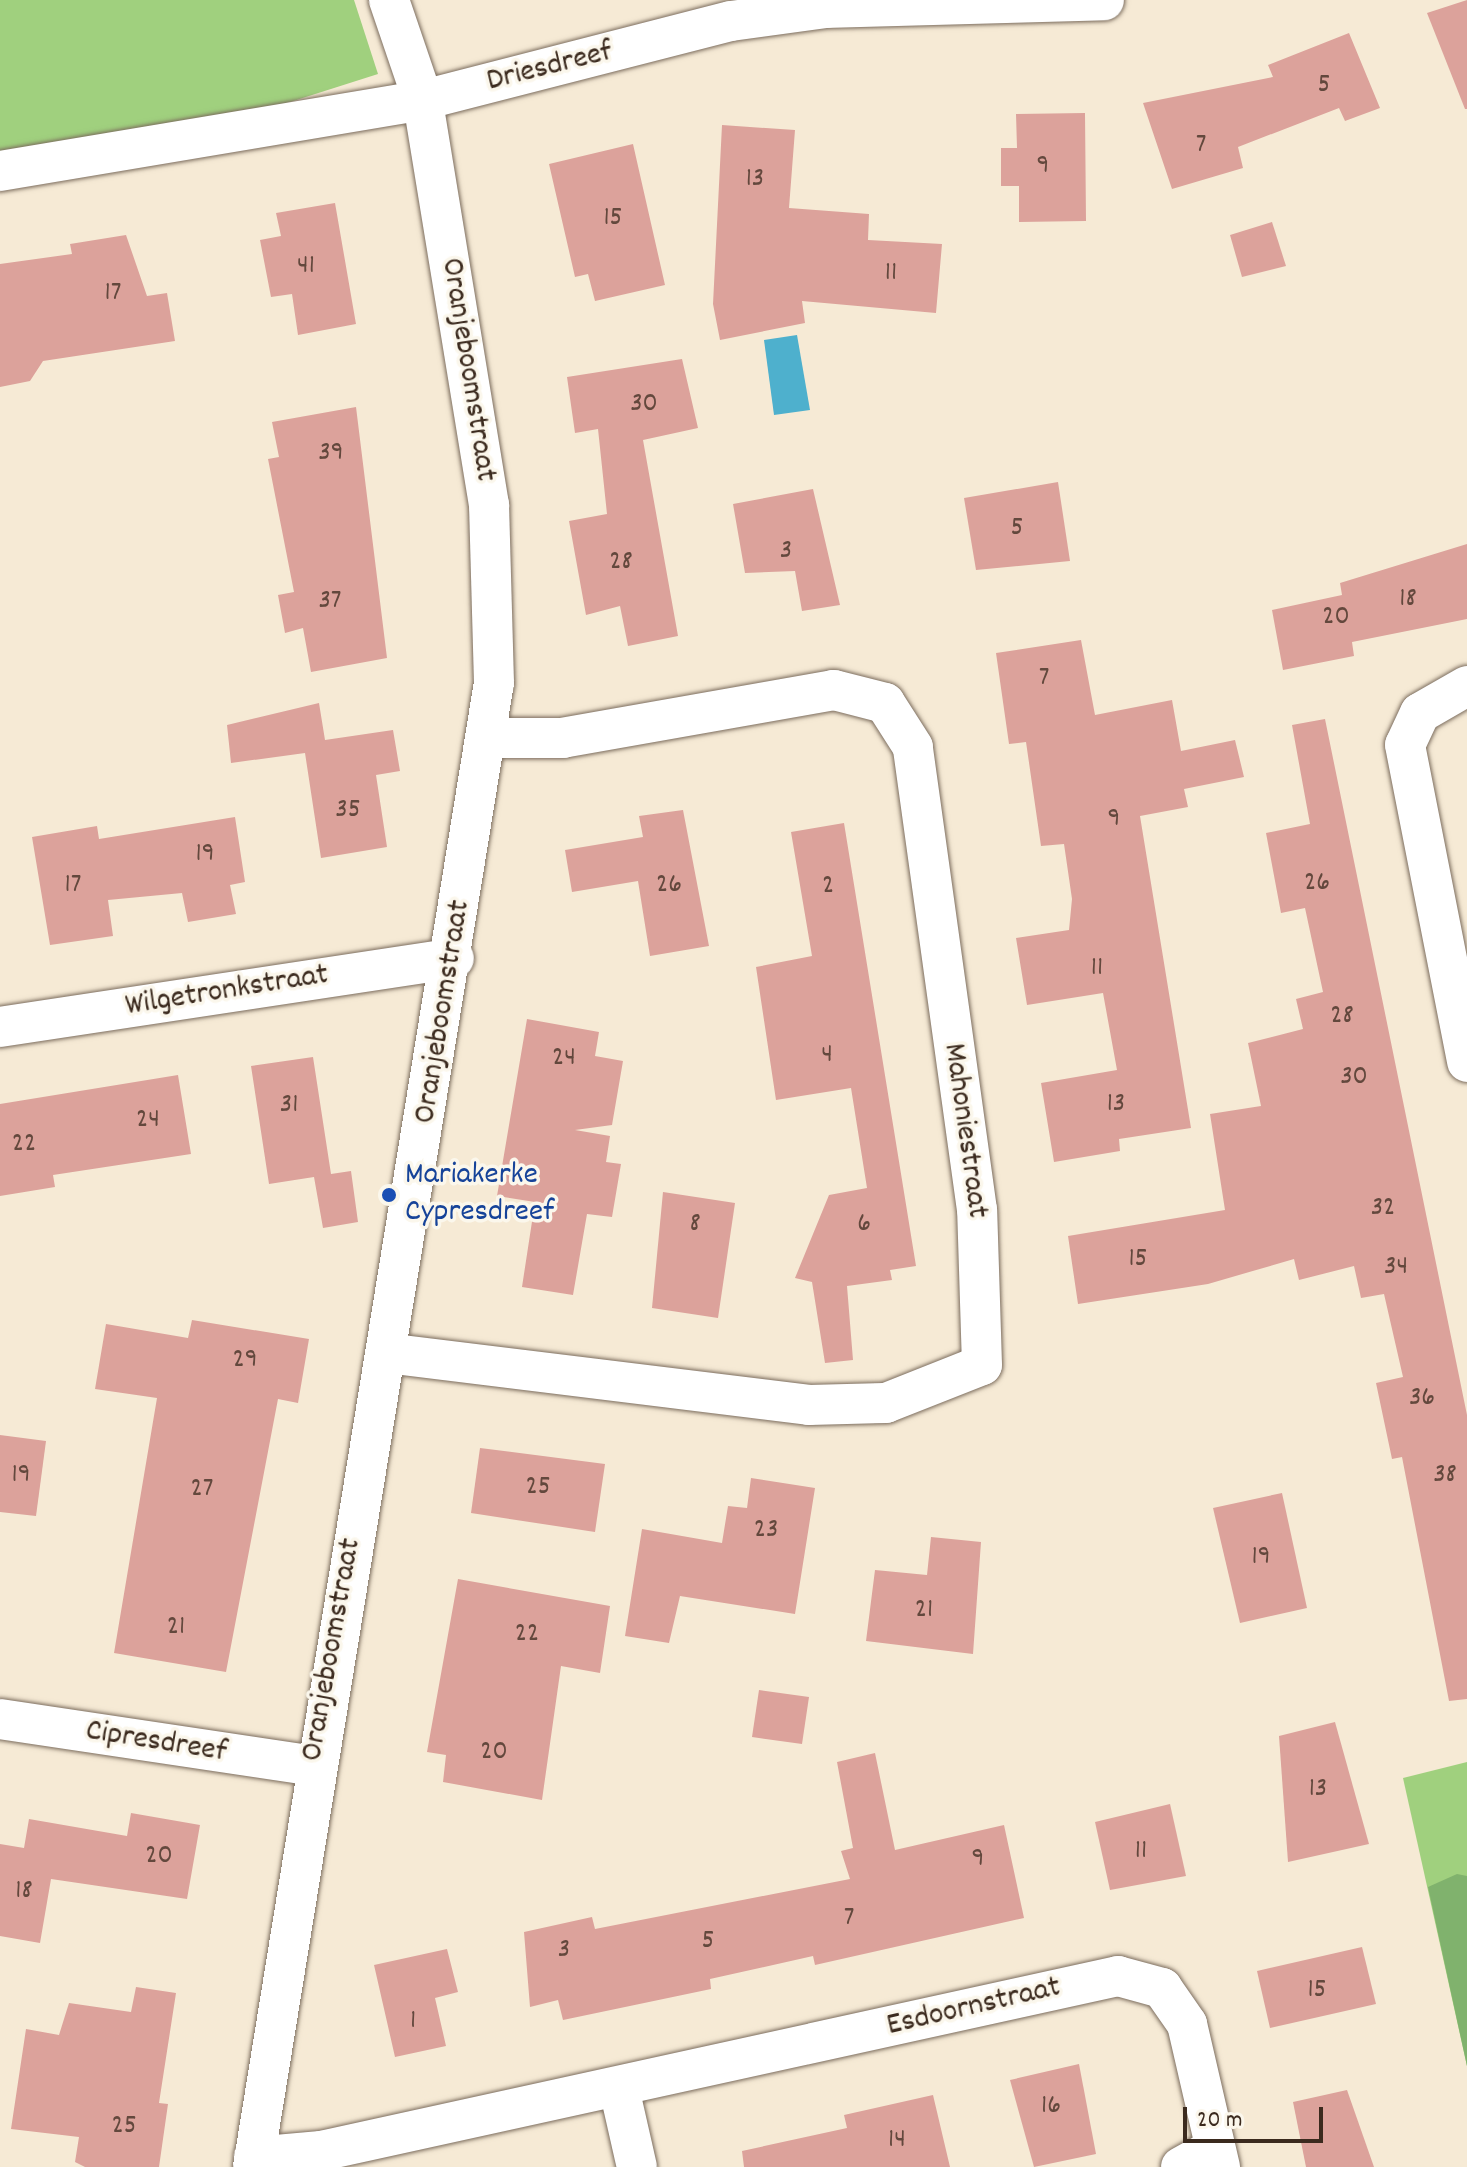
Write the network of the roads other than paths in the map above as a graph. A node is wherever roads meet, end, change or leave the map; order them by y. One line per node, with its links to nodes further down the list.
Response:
1 (389, 0): 3 (street, Oranjeboomstraat)
2 (1104, 0): 3 (street, Driesdreef)
3 (423, 100): 4 (street, Driesdreef); 6 (street, Oranjeboomstraat)
4 (0, 171)
5 (1467, 686): 9 (street)
6 (488, 738): 7 (street, Oranjeboomstraat); 10 (street, Mahoniestraat)
7 (454, 958): 8 (street, Wilgetronkstraat); 10 (street, Oranjeboomstraat)
8 (0, 1027)
9 (1467, 1062)
10 (386, 1353): 12 (street, Oranjeboomstraat)
11 (0, 1719): 12 (street, Cipresdreef)
12 (313, 1766): 15 (street, Oranjeboomstraat)
13 (619, 2088): 14 (street, Esdoornstraat); 15 (street, Esdoornstraat); 16 (street)
14 (1205, 2161)
15 (254, 2162)
16 (637, 2167)

